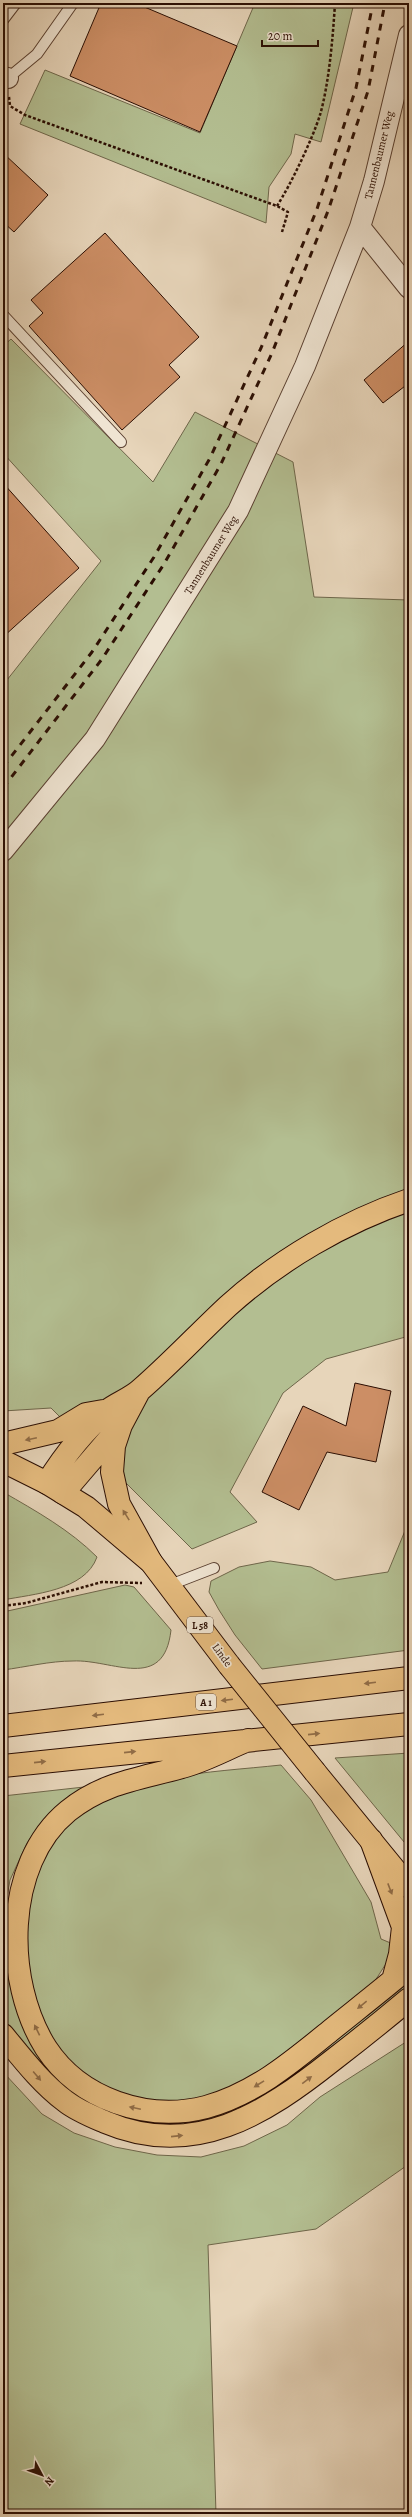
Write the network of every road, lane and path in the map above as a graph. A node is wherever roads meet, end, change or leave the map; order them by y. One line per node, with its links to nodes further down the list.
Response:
1 (16, 3): 4 (lane)
2 (73, 3): 6 (lane)
3 (336, 3): 7 (path)
4 (3, 20)
5 (409, 35): 8 (street, Tannenbaumer Weg)
6 (6, 78): 7 (path)
7 (276, 206): 9 (path)
8 (360, 227): 10 (street); 13 (street, Tannenbaumer Weg)
9 (282, 232)
10 (409, 288)
11 (3, 315): 12 (lane)
12 (121, 442)
13 (3, 851)
14 (409, 1200): 15 (main road)
15 (114, 1418): 16 (main road, one-way to 16); 18 (main road); 19 (main road, one-way to 15)
16 (3, 1444)
17 (3, 1461): 18 (main road, Linde / L 58)
18 (55, 1488): 19 (main road, Linde / L 58)
19 (151, 1562): 22 (main road, Linde / L 58)
20 (214, 1568): 22 (lane)
21 (139, 1583): 23 (path)
22 (170, 1585): 29 (main road, Linde / L 58, bridge)
23 (3, 1606)
24 (409, 1678): 26 (main road, A 1, one-way to 26)
25 (409, 1724): 27 (main road, one-way to 25)
26 (3, 1726)
27 (248, 1740): 28 (main road, one-way to 27); 31 (main road, one-way to 27)
28 (3, 1766)
29 (371, 1840): 30 (main road, Linde / L 58); 31 (main road, one-way to 31)
30 (409, 1887)
31 (401, 1974)
32 (409, 1999): 33 (main road)
33 (400, 2012): 34 (main road, one-way to 33)
34 (3, 2035)

